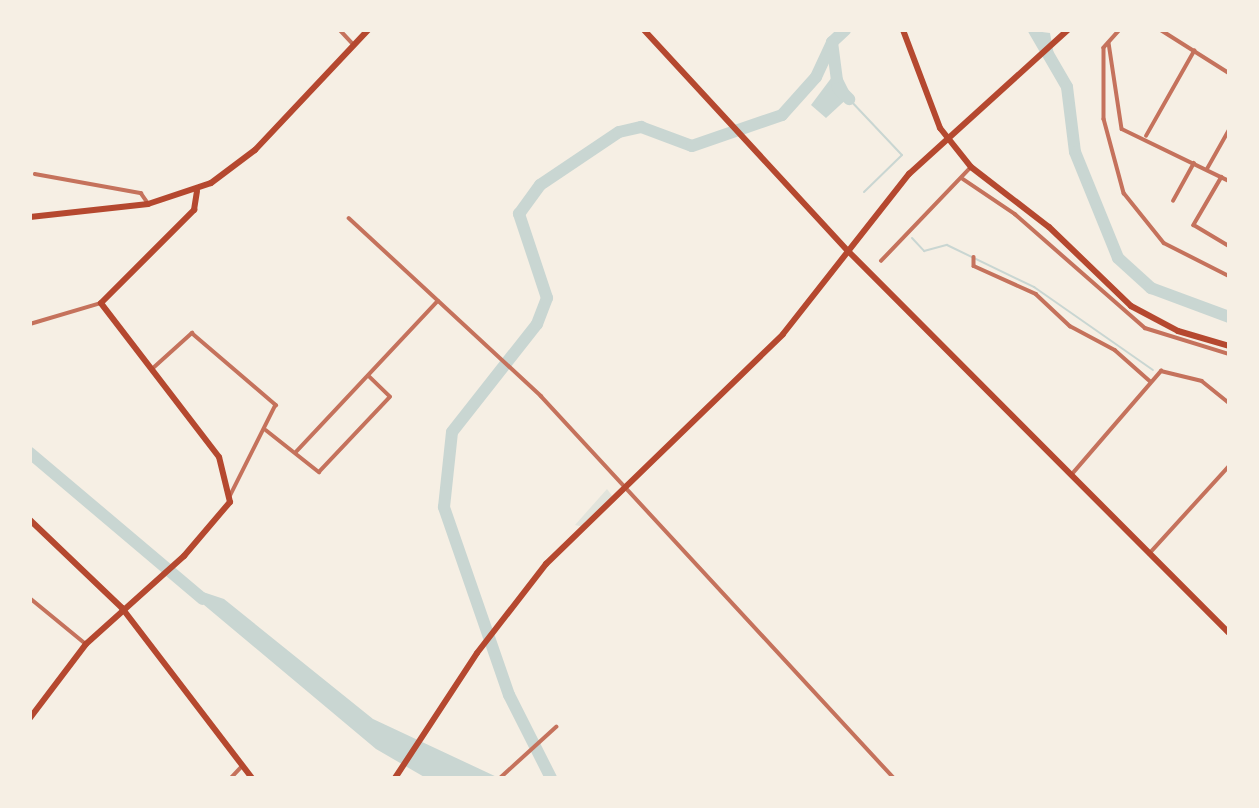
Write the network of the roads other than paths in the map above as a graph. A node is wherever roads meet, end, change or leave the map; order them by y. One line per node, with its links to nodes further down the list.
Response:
1 (340, 30): 9 (street)
2 (368, 30): 9 (main road)
3 (644, 30): 27 (main road)
4 (903, 30): 15 (main road)
5 (1068, 30): 27 (main road)
6 (1120, 30): 8 (street)
7 (1161, 30): 10 (street)
8 (1109, 43): 13 (street); 30 (street)
9 (353, 44): 21 (main road)
10 (1194, 51): 11 (street); 13 (street)
11 (1229, 73)
12 (1229, 130): 16 (street)
13 (1146, 136): 14 (street)
14 (1194, 163): 16 (street); 22 (street)
15 (971, 167): 19 (street); 34 (main road)
16 (1207, 170): 18 (street)
17 (35, 174): 23 (street)
18 (1222, 177): 20 (street); 26 (street)
19 (963, 179): 29 (street); 35 (street)
20 (1229, 181)
21 (197, 191): 23 (main road); 32 (main road)
22 (1173, 201)
23 (148, 204): 24 (main road)
24 (30, 216)
25 (349, 218): 31 (street)
26 (1229, 246)
27 (849, 252): 43 (main road); 44 (main road)
28 (974, 257): 38 (street)
29 (881, 261)
30 (1229, 276)
31 (438, 301): 37 (street); 44 (street)
32 (101, 303): 33 (street); 36 (main road)
33 (30, 324)
34 (1229, 346)
35 (1229, 354)
36 (152, 369): 40 (street); 45 (main road)
37 (368, 376): 41 (street); 41 (street)
38 (1150, 381): 39 (street); 43 (street)
39 (1229, 403)
40 (266, 430): 41 (street); 45 (street)
41 (296, 452)
42 (1229, 466): 47 (street)
43 (1073, 473): 47 (main road)
44 (621, 487): 57 (main road); 59 (street)
45 (230, 497): 49 (main road)
46 (30, 520): 49 (main road)
47 (1149, 554): 50 (main road)
48 (30, 598): 51 (street)
49 (122, 608): 51 (main road); 54 (main road)
50 (1229, 633)
51 (86, 644): 52 (main road)
52 (30, 718)
53 (556, 727): 58 (street)
54 (242, 766): 55 (street); 56 (main road)
55 (231, 778)
56 (252, 778)
57 (396, 778)
58 (500, 778)
59 (894, 778)

